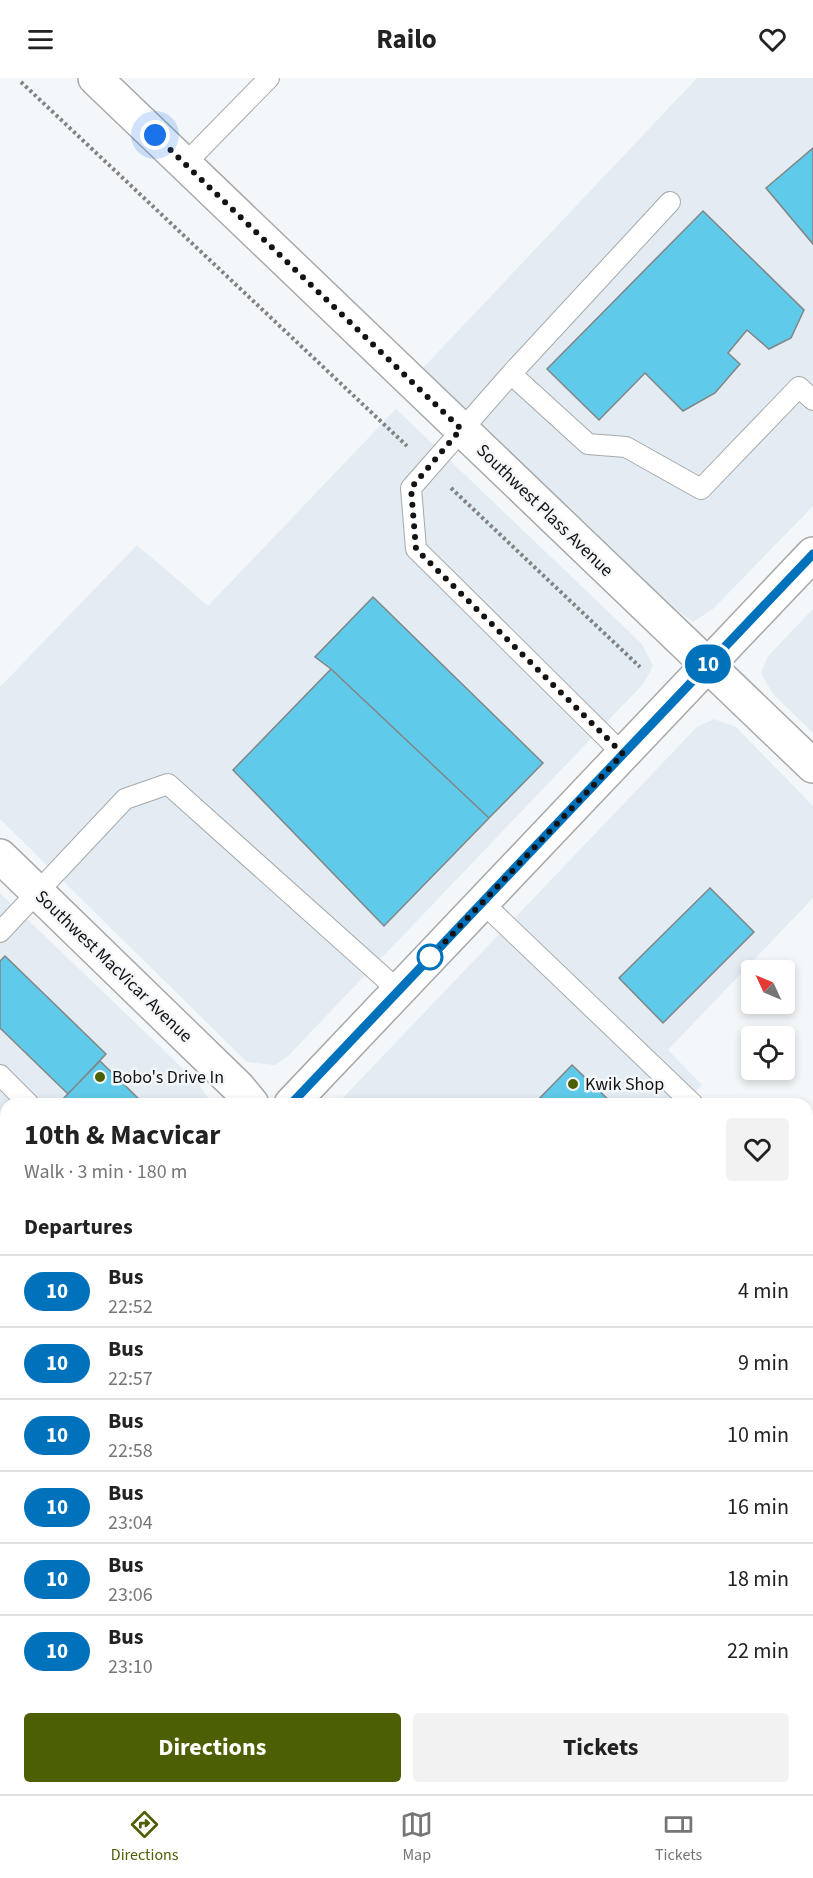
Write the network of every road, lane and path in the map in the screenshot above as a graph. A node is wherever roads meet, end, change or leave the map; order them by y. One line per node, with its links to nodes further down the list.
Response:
1 (95, 78): 4 (street, Southwest Plass Avenue)
2 (269, 78): 4 (lane)
3 (21, 82): 9 (path)
4 (185, 164): 8 (street, Southwest Plass Avenue)
5 (670, 202): 6 (lane)
6 (511, 374): 7 (lane); 8 (lane)
7 (813, 400)
8 (461, 429): 9 (lane); 11 (street, Southwest Plass Avenue)
9 (430, 468): 12 (path); 13 (lane)
10 (813, 554): 11 (street)
11 (706, 666): 13 (street); 14 (street, Southwest Plass Avenue)
12 (640, 667)
13 (623, 754): 17 (street)
14 (813, 766)
15 (0, 856): 16 (street, Southwest MacVicar Avenue)
16 (39, 893): 18 (lane); 19 (lane); 22 (street, Southwest MacVicar Avenue)
17 (482, 902): 19 (street); 24 (lane)
18 (0, 932)
19 (399, 991): 23 (street)
20 (0, 1075): 21 (lane)
21 (23, 1098)
22 (247, 1098)
23 (297, 1098)
24 (687, 1098)

